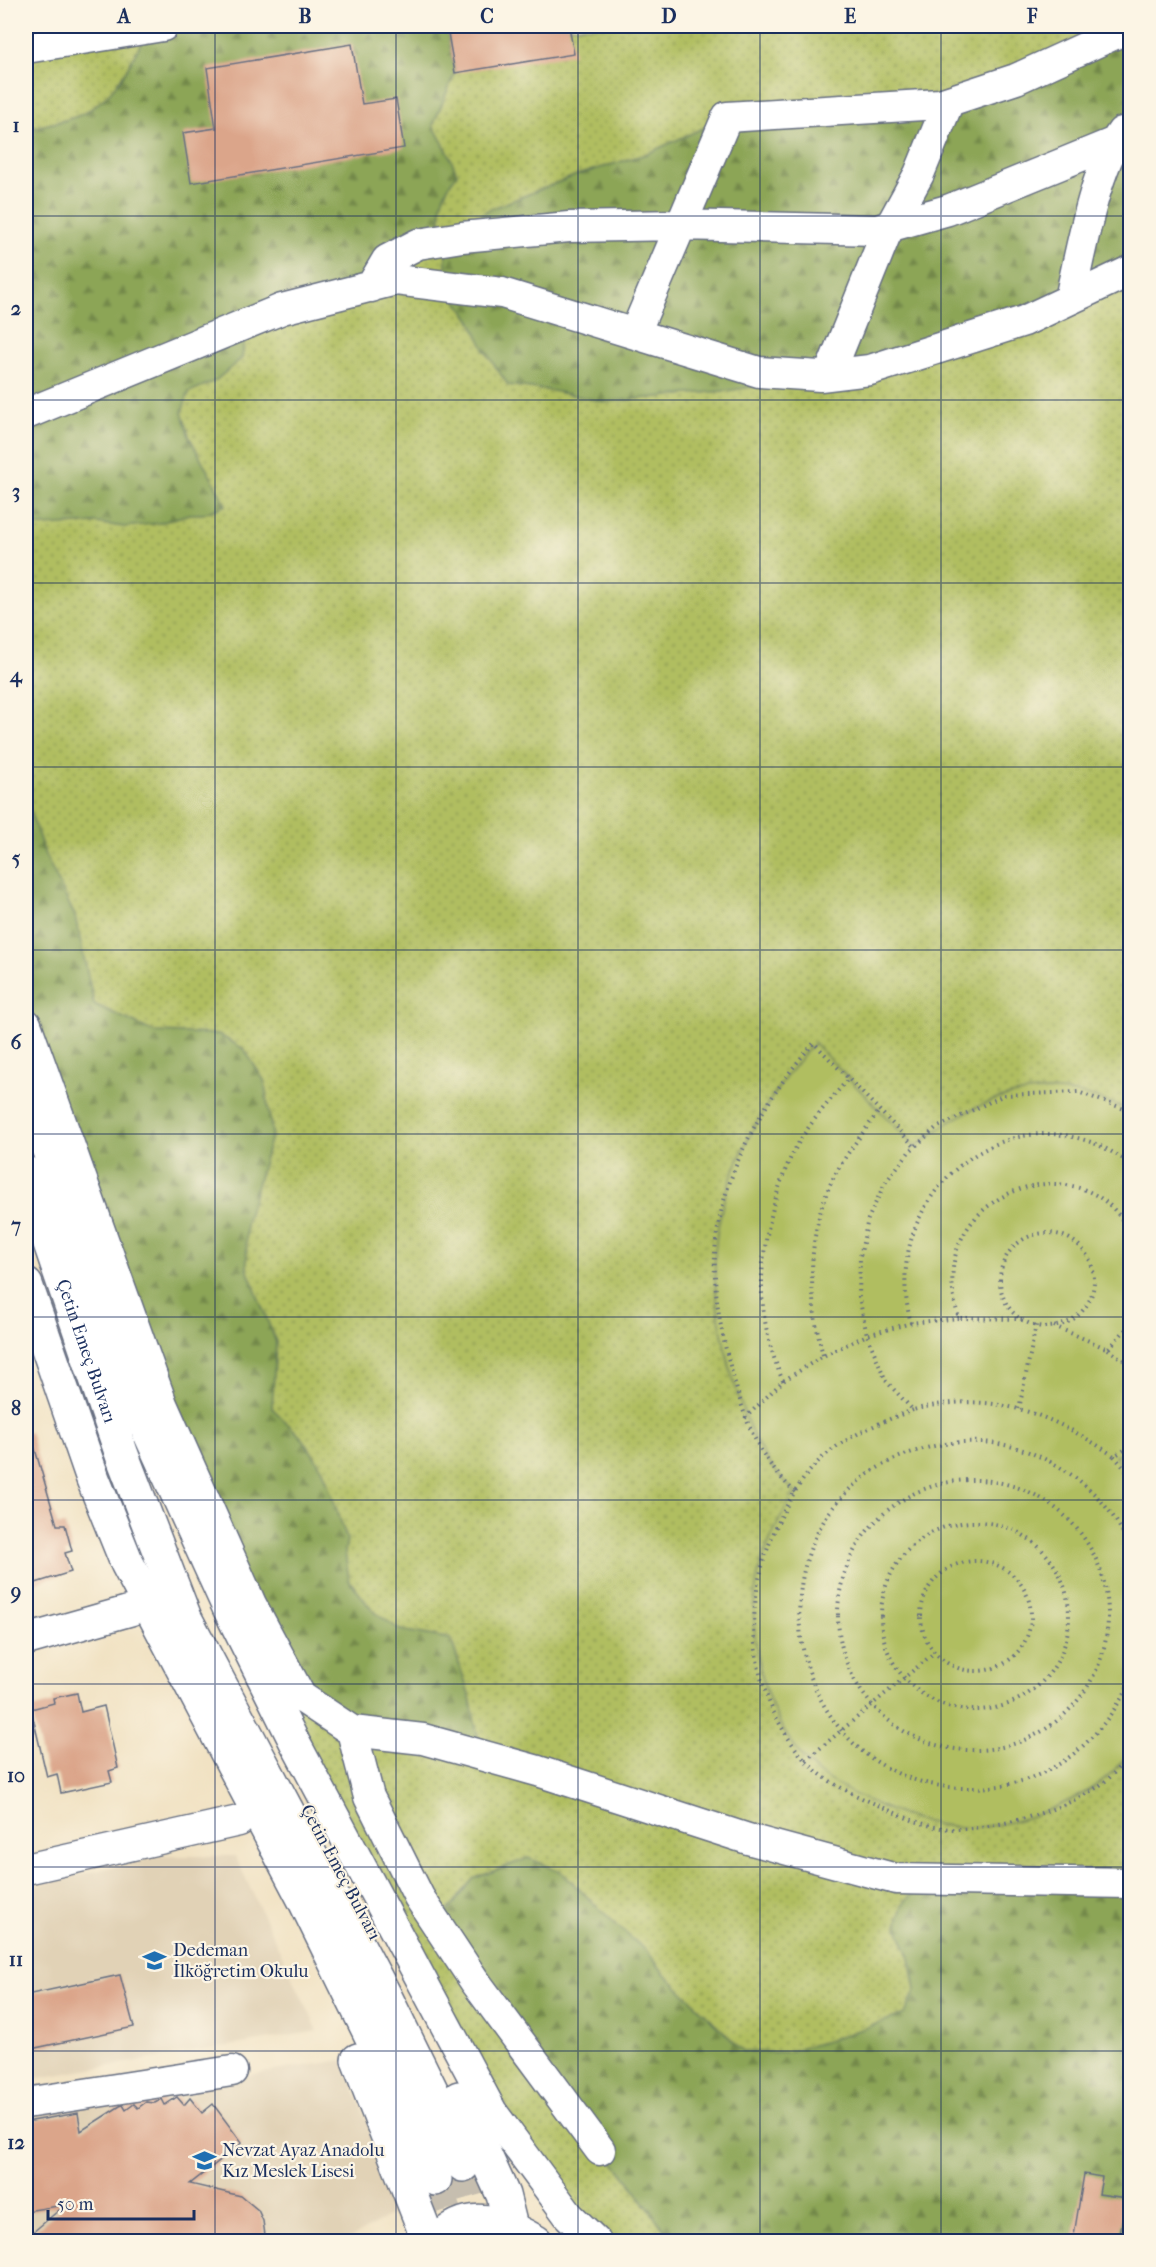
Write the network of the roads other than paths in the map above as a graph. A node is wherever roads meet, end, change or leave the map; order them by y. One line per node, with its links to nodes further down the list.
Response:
1 (163, 26): 3 (street)
2 (1131, 27): 4 (street)
3 (26, 48)
4 (949, 101): 7 (street); 8 (street)
5 (1131, 120): 6 (street)
6 (1122, 140): 8 (street); 11 (street)
7 (680, 225): 8 (street); 10 (street); 12 (street)
8 (891, 225): 13 (street)
9 (1131, 271): 11 (street)
10 (371, 287): 12 (street); 14 (street)
11 (1070, 299): 13 (street)
12 (635, 333): 13 (street)
13 (829, 375)
14 (26, 414)
15 (26, 1024): 23 (street)
16 (26, 1088): 33 (street)
17 (26, 1173): 19 (main road, Çetin Emeç Bulvarı)
18 (26, 1285): 20 (main road, Çetin Emeç Bulvarı)
19 (149, 1528): 20 (main road, Çetin Emeç Bulvarı); 30 (main road, Çetin Emeç Bulvarı)
20 (127, 1563): 21 (main road, Çetin Emeç Bulvarı)
21 (132, 1610): 22 (street); 24 (main road, Çetin Emeç Bulvarı)
22 (26, 1640)
23 (352, 1731): 26 (street); 29 (street)
24 (239, 1821): 25 (street); 31 (main road, Çetin Emeç Bulvarı)
25 (26, 1869)
26 (1131, 1882)
27 (232, 2071): 28 (street)
28 (26, 2103)
29 (600, 2150)
30 (524, 2235): 32 (main road)
31 (429, 2241)
32 (438, 2241)
33 (596, 2241)

